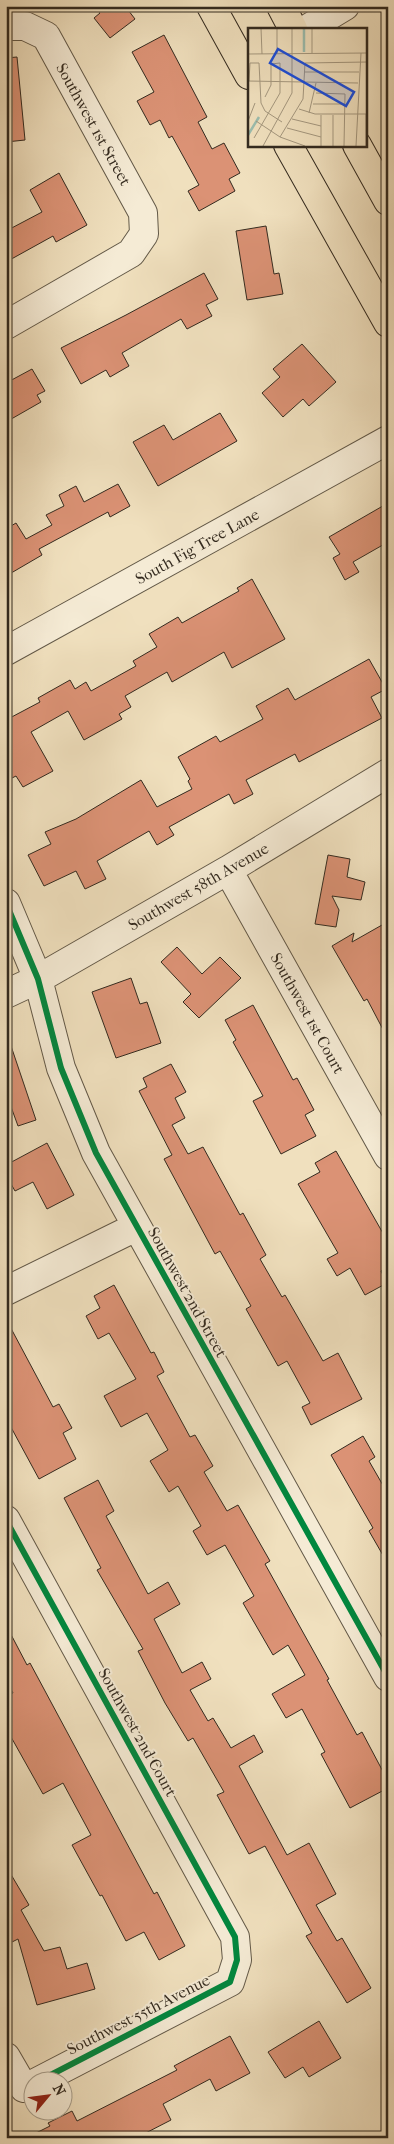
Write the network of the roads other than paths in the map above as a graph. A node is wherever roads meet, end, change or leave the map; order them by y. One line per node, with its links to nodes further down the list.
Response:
1 (211, 6): 7 (main road)
2 (281, 6): 5 (main road)
3 (345, 6): 6 (street)
4 (16, 26): 12 (street, Southwest 1st Street)
5 (292, 28)
6 (309, 28)
7 (248, 73)
8 (289, 146): 11 (main road)
9 (358, 146): 10 (main road)
10 (388, 201)
11 (388, 323)
12 (6, 325)
13 (388, 440): 14 (street, South Fig Tree Lane)
14 (6, 651)
15 (388, 773): 16 (street, Southwest 58th Avenue)
16 (228, 870): 18 (street, Southwest 58th Avenue); 20 (street, Southwest 1st Court)
17 (6, 903): 18 (street, Southwest 2nd Street)
18 (38, 979): 19 (street, Southwest 58th Avenue); 21 (street, Southwest 2nd Street)
19 (6, 994)
20 (388, 1156)
21 (136, 1227): 22 (street); 24 (street, Southwest 2nd Street)
22 (6, 1291)
23 (6, 1520): 25 (street, Southwest 2nd Court)
24 (388, 1677)
25 (237, 1960): 27 (street, Southwest 55th Avenue)
26 (6, 2057): 28 (street)
27 (56, 2072)
28 (22, 2083)

